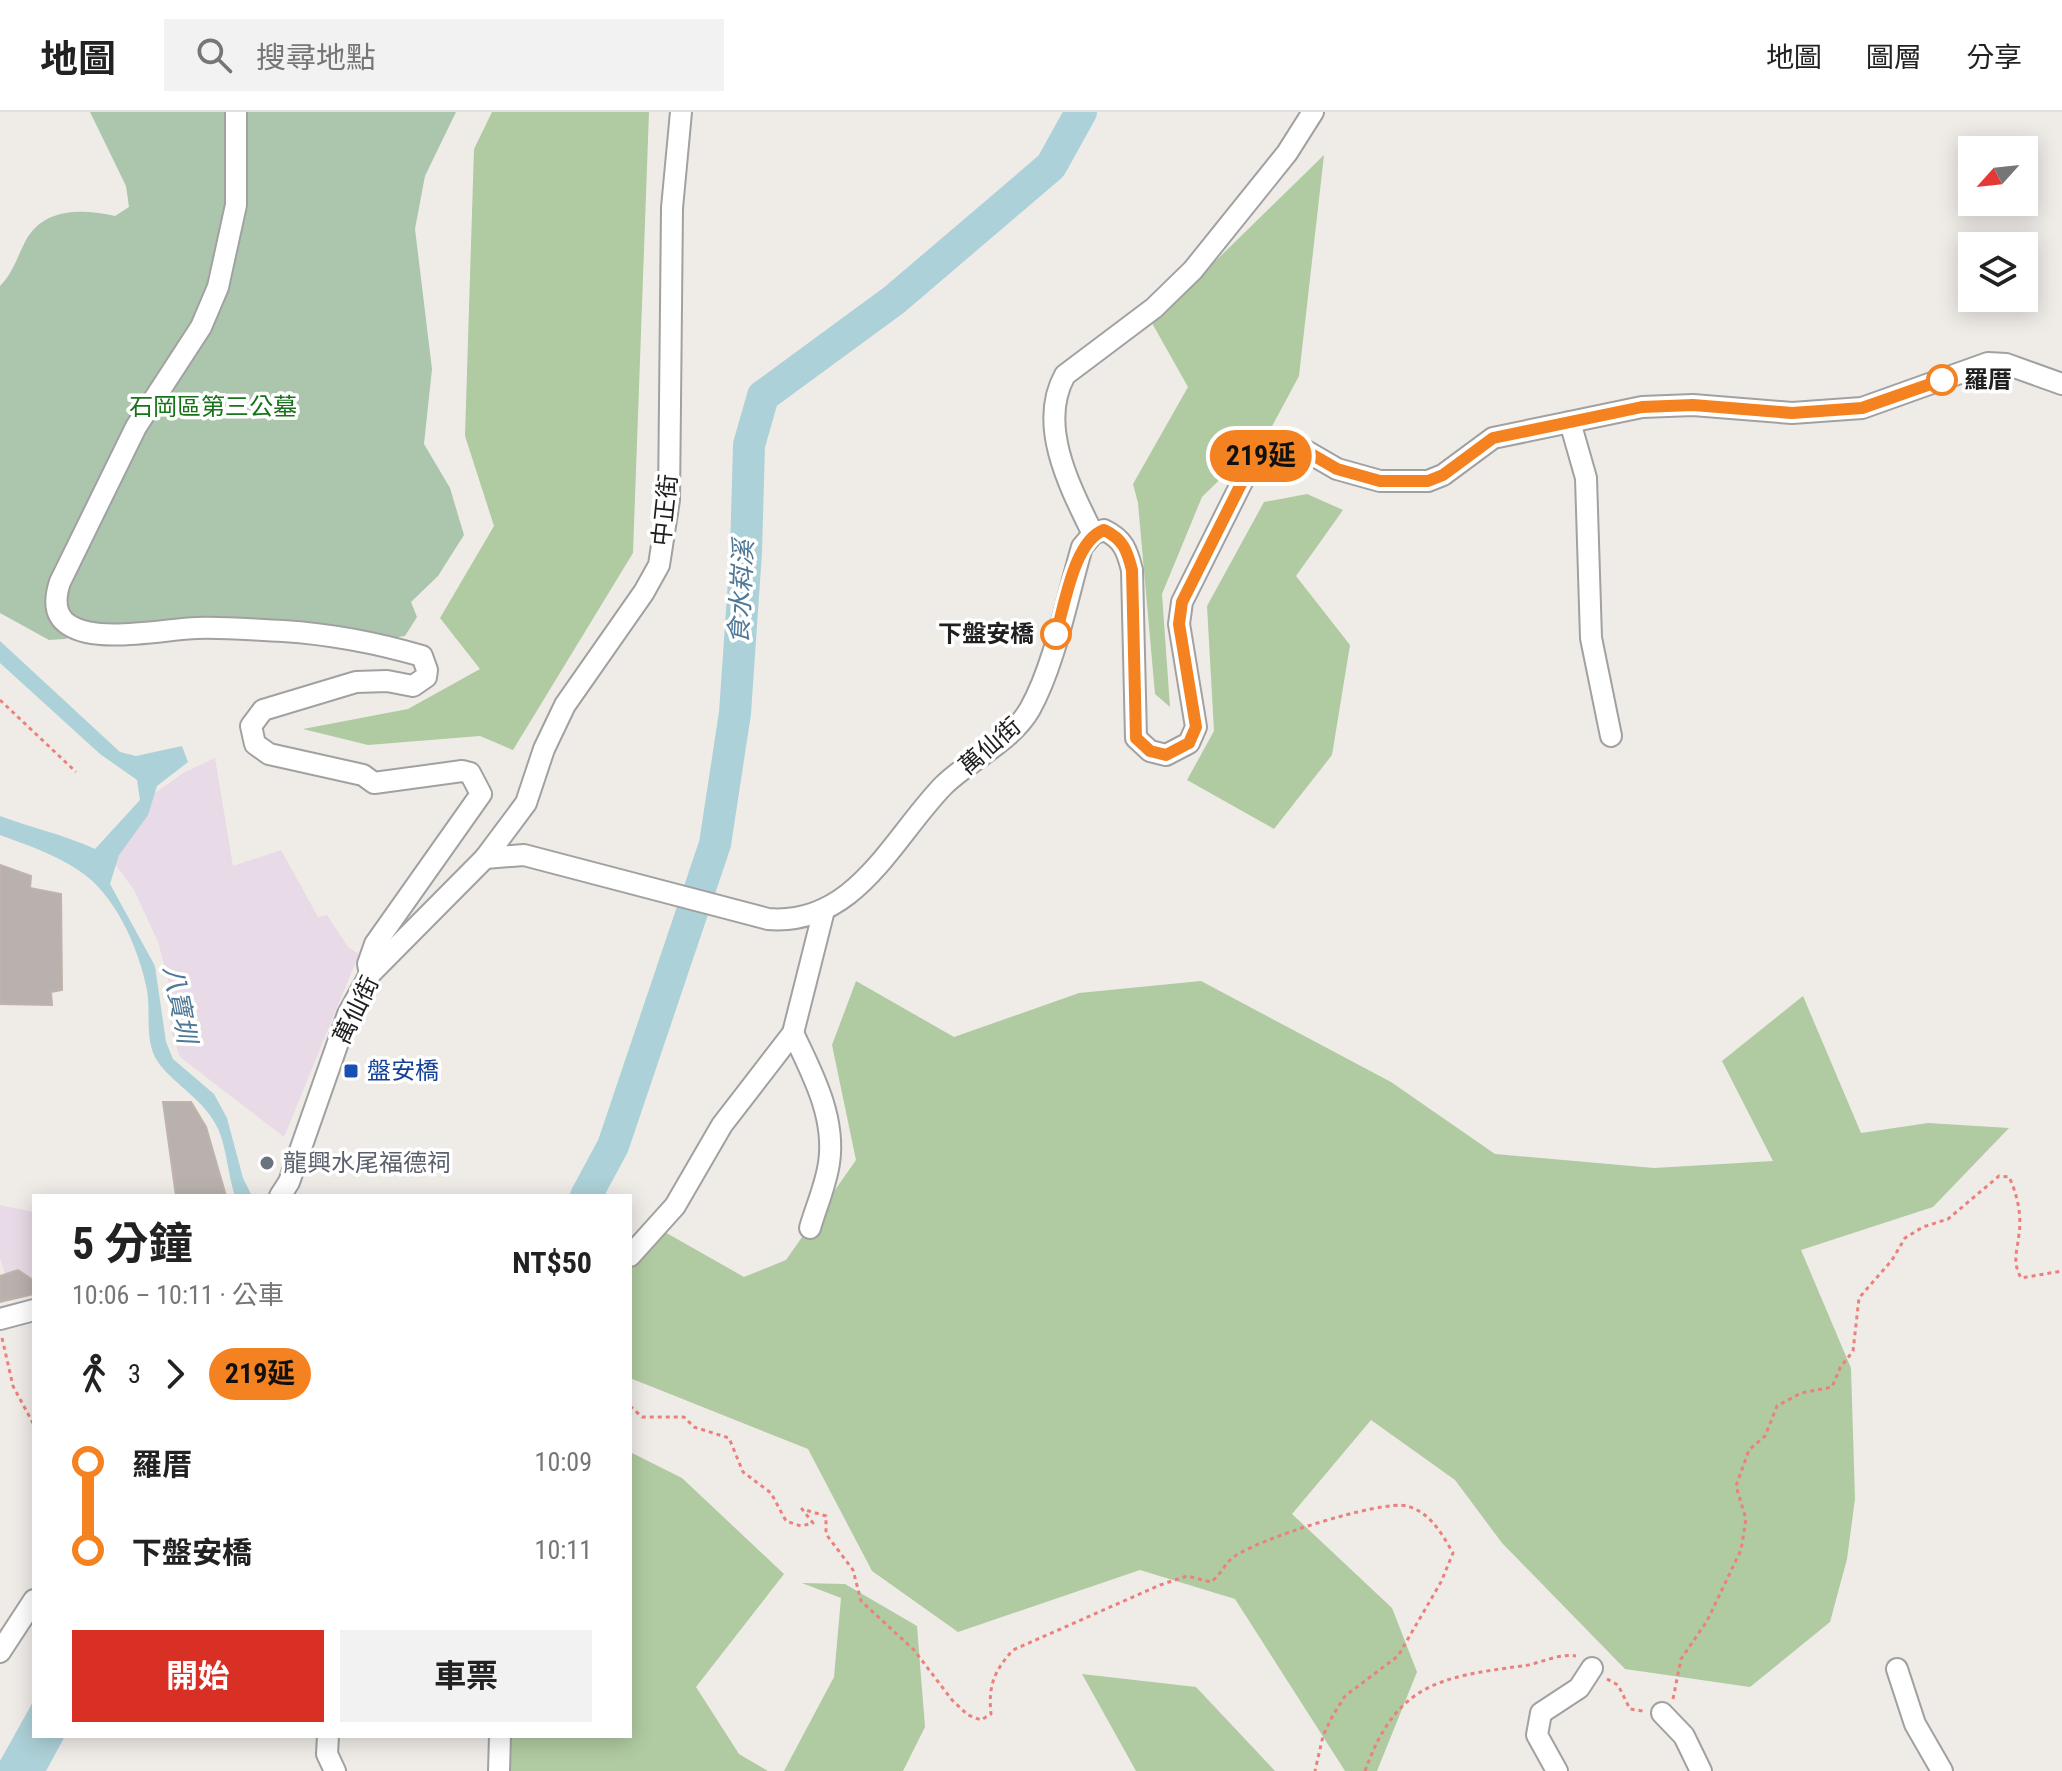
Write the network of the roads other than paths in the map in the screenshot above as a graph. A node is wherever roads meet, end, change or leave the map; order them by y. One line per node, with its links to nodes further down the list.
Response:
1 (236, 112): 10 (street)
2 (681, 112): 8 (street, 中正街)
3 (1313, 112): 6 (street)
4 (2062, 384): 5 (street)
5 (1570, 422): 6 (street); 7 (street)
6 (1093, 534): 9 (street, 萬仙街)
7 (1611, 736)
8 (485, 858): 9 (street, 萬仙街); 10 (street, 萬仙街)
9 (824, 910): 11 (street)
10 (370, 974): 12 (street, 萬仙街)
11 (793, 1033): 13 (street); 14 (street)
12 (281, 1194)
13 (810, 1228)
14 (632, 1254)
15 (32, 1310): 16 (street)
16 (1, 1318)
17 (32, 1603): 18 (street)
18 (0, 1652)
19 (1592, 1668): 26 (street)
20 (1897, 1669): 28 (street)
21 (1662, 1713): 27 (street)
22 (328, 1738): 24 (street)
23 (500, 1738): 25 (street)
24 (335, 1771)
25 (499, 1771)
26 (1557, 1771)
27 (1701, 1771)
28 (1942, 1771)

